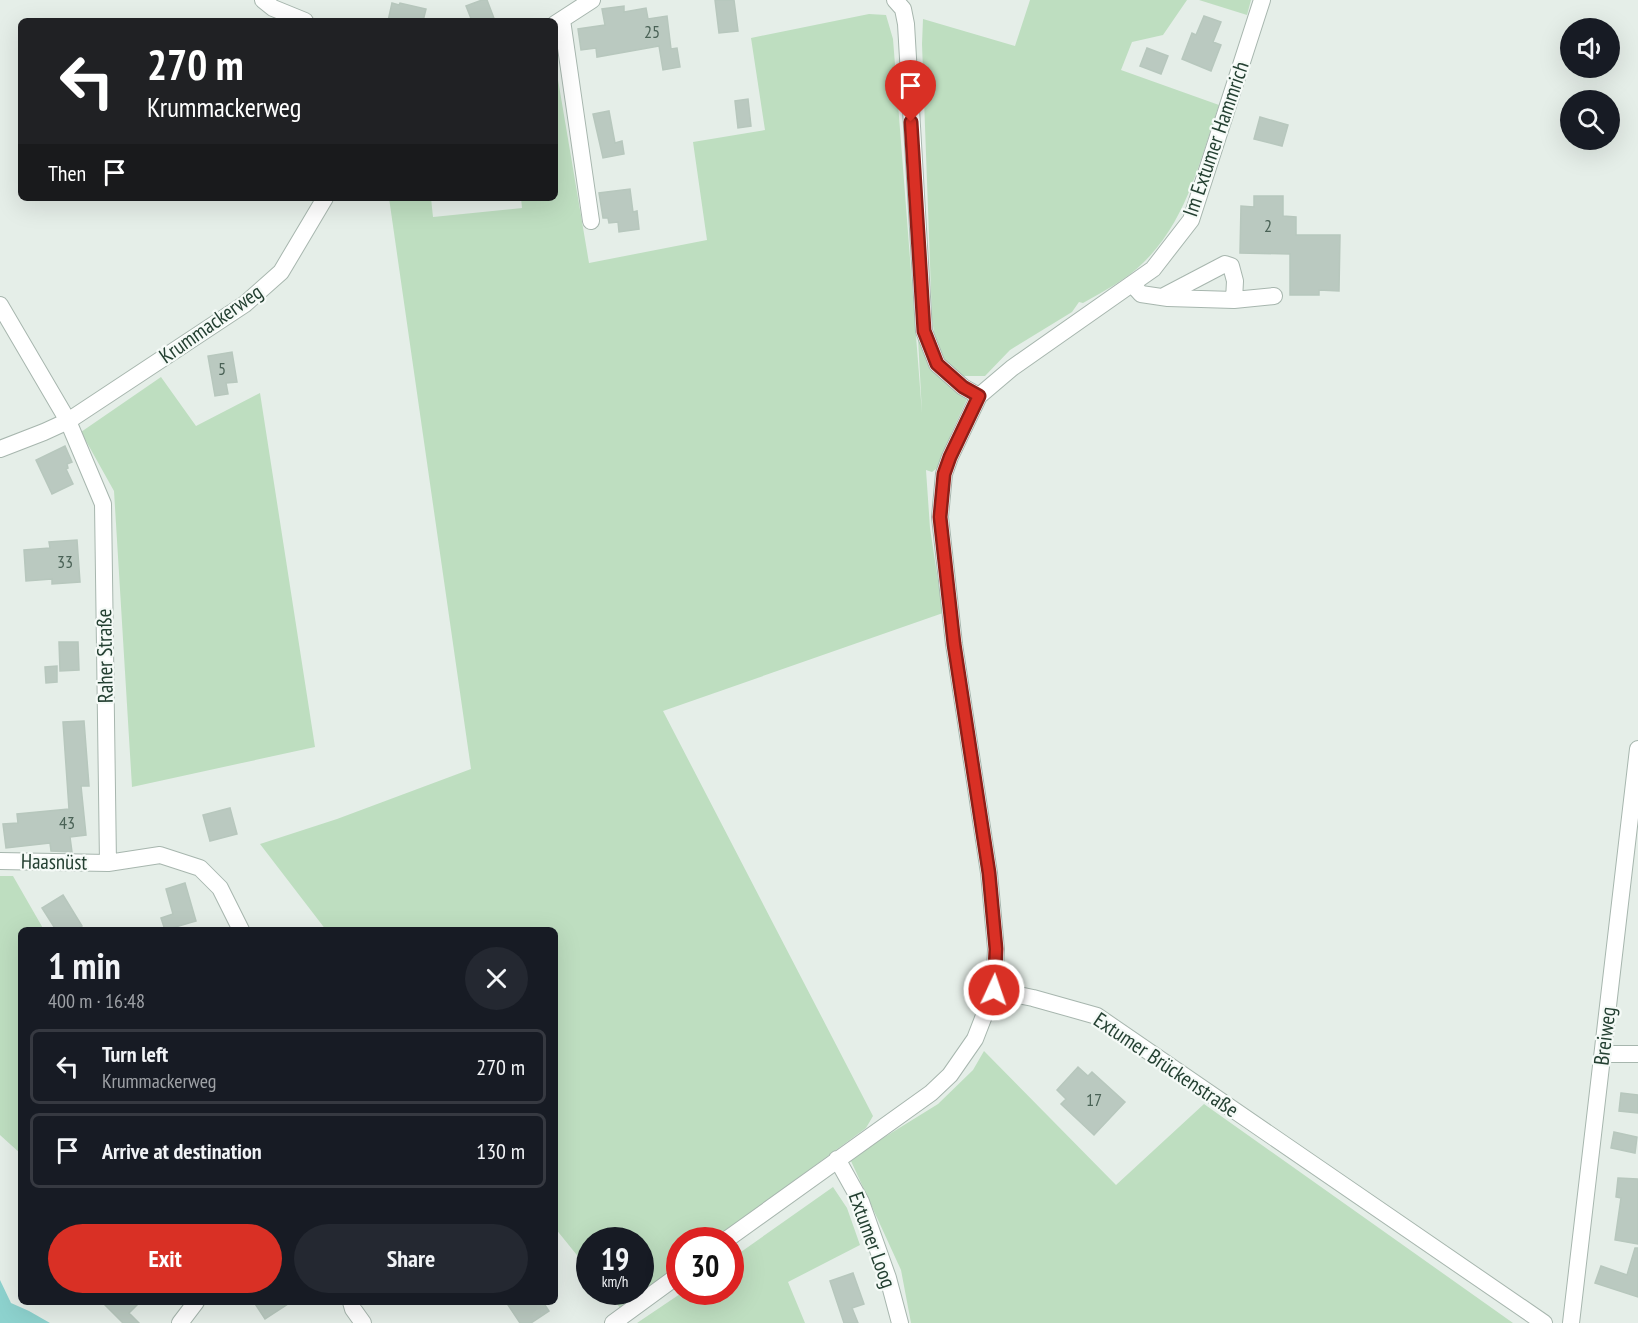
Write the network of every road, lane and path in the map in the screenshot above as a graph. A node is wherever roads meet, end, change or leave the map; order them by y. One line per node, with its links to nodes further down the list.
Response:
1 (263, 0): 5 (street)
2 (592, 0): 6 (street)
3 (895, 0): 14 (street)
4 (1262, 0): 9 (street, Im Extumer Hammrich)
5 (298, 18)
6 (558, 22): 8 (street)
7 (323, 201): 15 (street, Krummackerweg)
8 (591, 221)
9 (1132, 284): 11 (street); 14 (street, Im Extumer Hammrich)
10 (1274, 296): 12 (street)
11 (1162, 297): 12 (street); 12 (street)
12 (1234, 300)
13 (0, 305): 15 (street, Raher Straße)
14 (979, 396): 21 (street)
15 (68, 420): 16 (street, Krummackerweg); 19 (street, Raher Straße)
16 (0, 449)
17 (1638, 749): 22 (street, Breiweg)
18 (0, 861): 19 (street, Haasnüst)
19 (108, 863): 20 (street)
20 (239, 927)
21 (994, 990): 24 (street); 33 (street, Extumer Brückenstraße)
22 (1603, 1054): 23 (street); 34 (street, Breiweg)
23 (1638, 1054)
24 (837, 1159): 25 (street); 32 (street, Extumer Loog)
25 (744, 1227)
26 (666, 1285): 31 (street)
27 (194, 1305): 29 (street)
28 (352, 1305): 30 (street)
29 (180, 1323)
30 (363, 1323)
31 (613, 1323)
32 (900, 1323)
33 (1544, 1323)
34 (1571, 1323)

